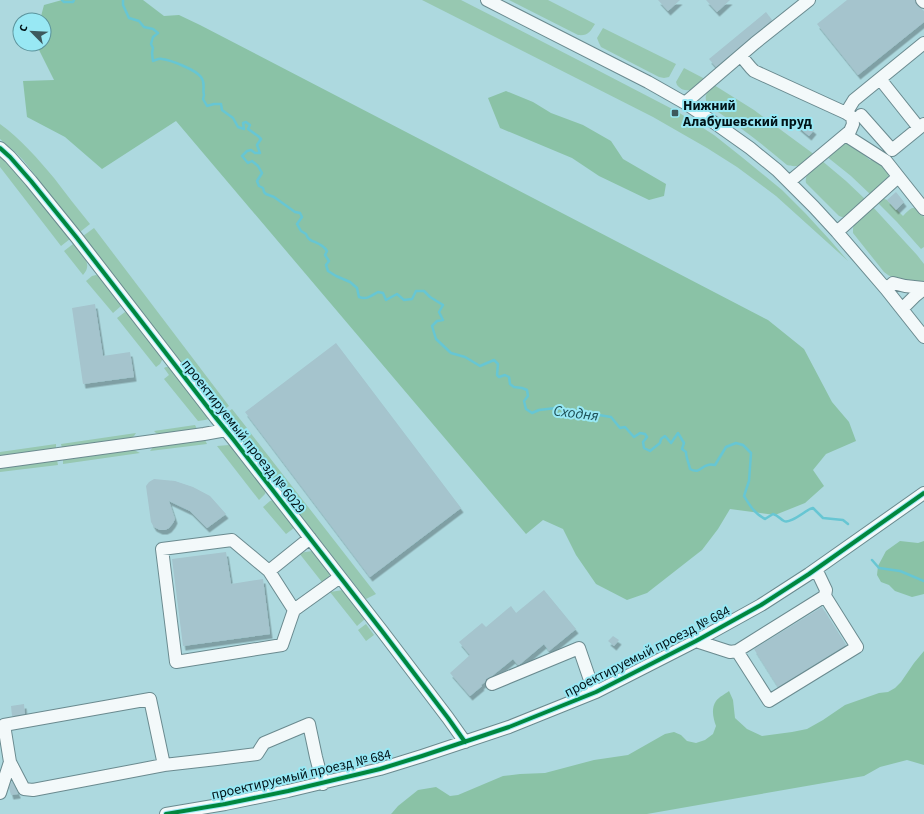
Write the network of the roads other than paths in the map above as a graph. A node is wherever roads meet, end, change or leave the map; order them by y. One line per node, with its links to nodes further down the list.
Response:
1 (487, 0): 7 (street)
2 (809, 0): 4 (street)
3 (924, 43): 5 (street)
4 (741, 56): 7 (street); 8 (street)
5 (880, 79): 6 (street); 10 (street)
6 (861, 94): 8 (street); 9 (street)
7 (685, 103): 14 (street)
8 (846, 113): 9 (street)
9 (857, 119): 10 (street); 11 (street)
10 (922, 126)
11 (844, 136): 13 (street); 14 (street)
12 (0, 148): 21 (street, проектируемый проезд № 6029)
13 (898, 177): 15 (street); 16 (street)
14 (789, 182): 16 (street)
15 (924, 209)
16 (837, 232): 18 (street)
17 (924, 288): 18 (street); 19 (street)
18 (886, 289): 19 (street)
19 (902, 309): 20 (street)
20 (924, 337)
21 (226, 430): 22 (street); 24 (street, проектируемый проезд № 6029)
22 (0, 462)
23 (924, 493): 25 (street, проектируемый проезд № 684)
24 (310, 538): 26 (street); 27 (street, проектируемый проезд № 6029)
25 (816, 569): 28 (street); 30 (street, проектируемый проезд № 684)
26 (269, 571): 29 (street); 29 (street)
27 (340, 577): 29 (street); 34 (street, проектируемый проезд № 6029)
28 (825, 596): 31 (street); 31 (street)
29 (294, 610)
30 (696, 641): 31 (street); 33 (street, проектируемый проезд № 684)
31 (737, 652)
32 (492, 684): 33 (street)
33 (596, 692): 34 (street, проектируемый проезд № 684)
34 (464, 742): 37 (street, проектируемый проезд № 684)
35 (10, 762): 36 (street); 36 (street); 38 (street)
36 (164, 765): 37 (street)
37 (323, 784): 39 (street, проектируемый проезд № 684)
38 (0, 793)
39 (166, 814)

